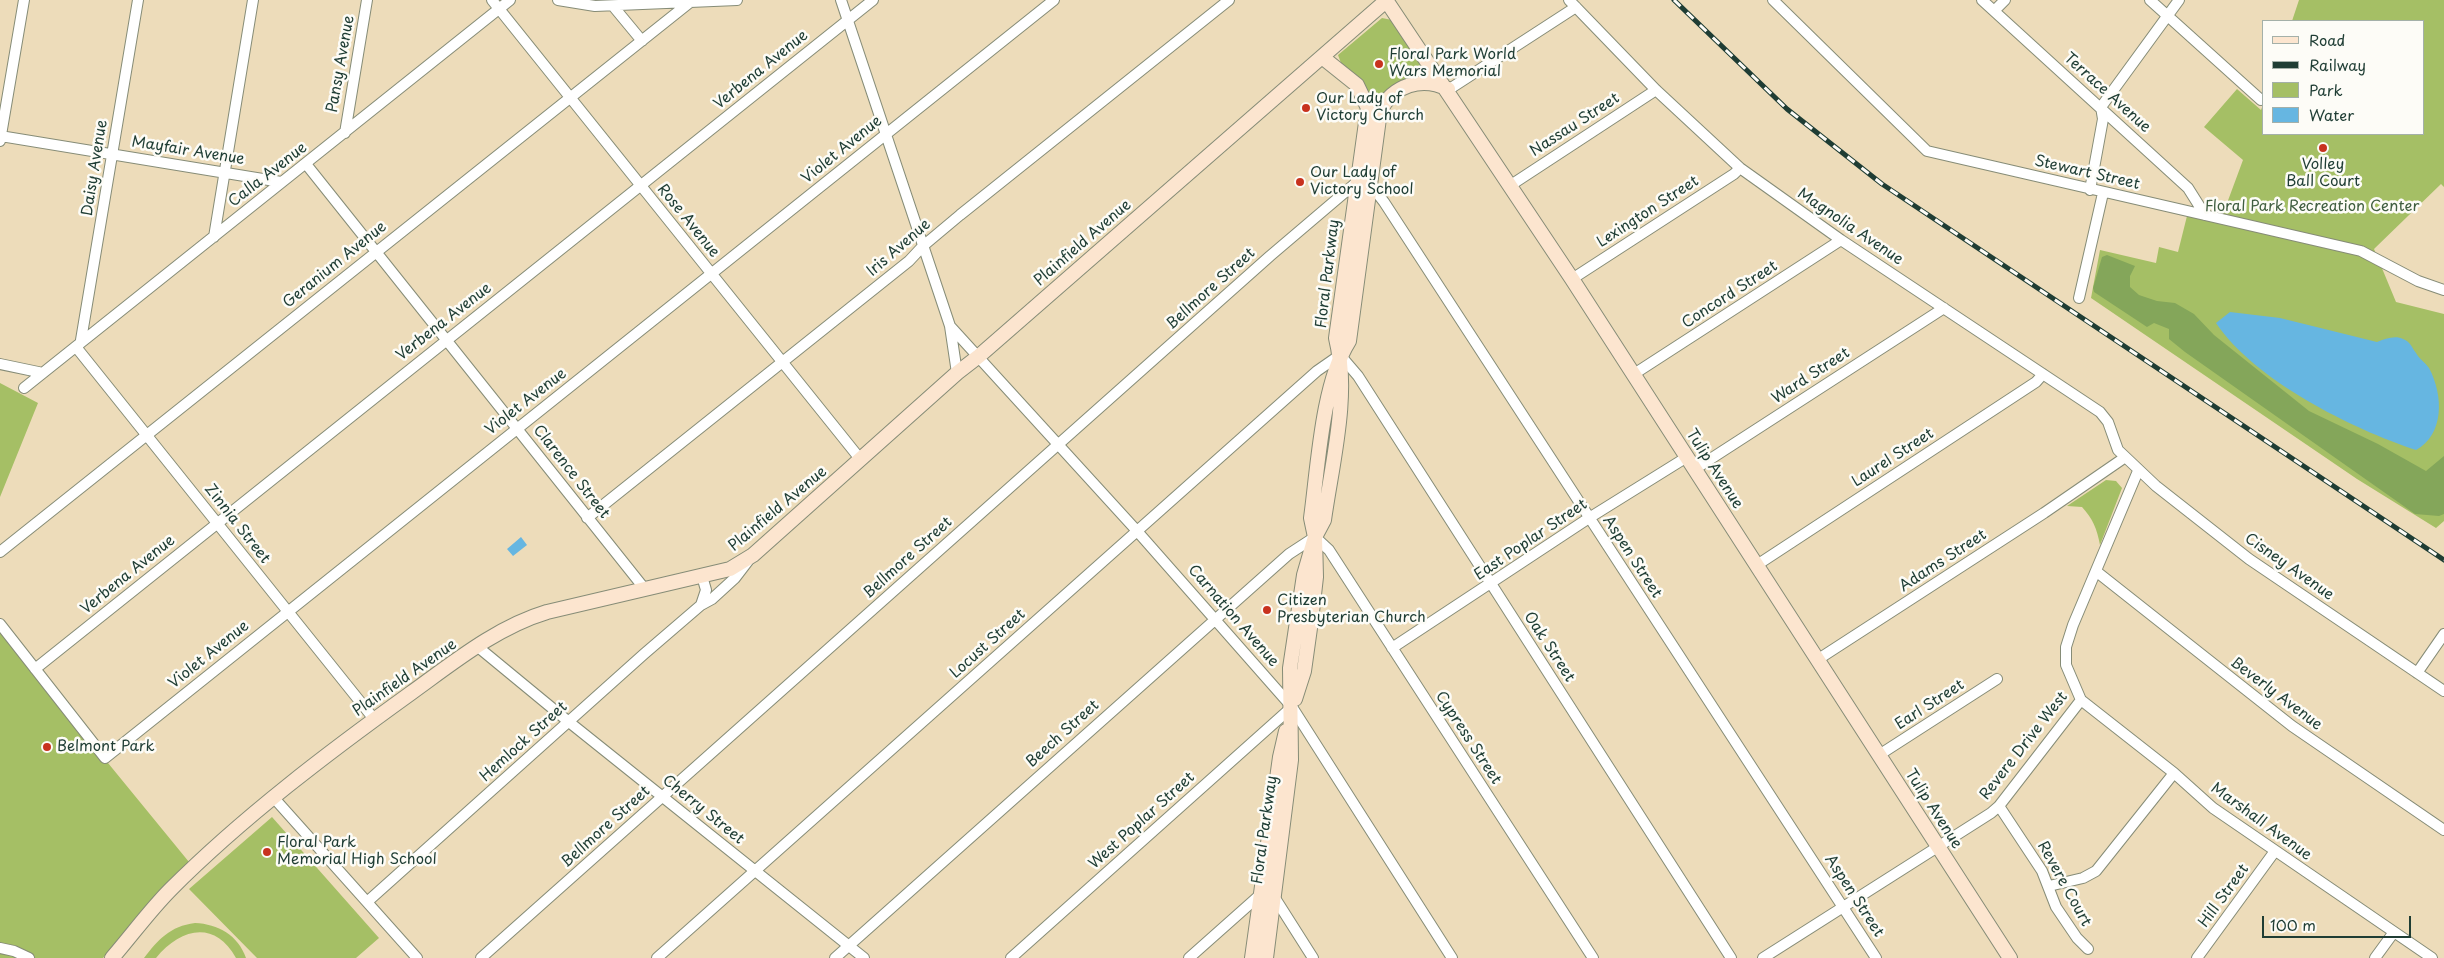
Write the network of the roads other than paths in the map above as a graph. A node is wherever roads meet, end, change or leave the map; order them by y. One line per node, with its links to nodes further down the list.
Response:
1 (24, 0): 36 (street)
2 (138, 0): 37 (street, Daisy Avenue)
3 (253, 0): 40 (street)
4 (367, 0): 34 (street, Pansy Avenue)
5 (510, 0): 20 (street, Calla Avenue)
6 (558, 0): 18 (street)
7 (737, 0): 19 (street)
8 (841, 0): 25 (street, Carnation Avenue)
9 (873, 0): 25 (street, Verbena Avenue)
10 (1054, 0): 35 (street, Violet Avenue)
11 (1229, 0): 50 (street, Iris Avenue)
12 (1387, 0): 27 (main road, Plainfield Avenue); 28 (main road, Tulip Avenue)
13 (1773, 0): 45 (street, Stewart Street)
14 (1982, 0): 23 (street, Terrace Avenue)
15 (2004, 0): 23 (street)
16 (2150, 0): 24 (street)
17 (2179, 0): 24 (street)
18 (596, 3): 22 (street)
19 (689, 3): 22 (street); 26 (street, Geranium Avenue)
20 (495, 4): 30 (street, Rose Avenue); 34 (street, Calla Avenue)
21 (1572, 4): 28 (street); 29 (street, Magnolia Avenue)
22 (613, 6): 26 (street)
23 (1994, 11): 32 (street, Terrace Avenue)
24 (2167, 16): 31 (street); 32 (street)
25 (847, 20): 35 (street, Carnation Avenue); 44 (street, Verbena Avenue)
26 (642, 41): 30 (street, Geranium Avenue)
27 (1322, 56): 33 (main road); 61 (main road, Plainfield Avenue)
28 (1448, 90): 33 (main road); 43 (main road, Tulip Avenue)
29 (1656, 90): 39 (street, Magnolia Avenue); 43 (street, Nassau Street)
30 (570, 98): 44 (street, Rose Avenue); 51 (street, Geranium Avenue)
31 (2261, 100)
32 (2101, 107): 45 (street); 47 (street, Terrace Avenue)
33 (1374, 109): 42 (main road, Floral Parkway)
34 (345, 133): 38 (street, Calla Avenue)
35 (886, 135): 50 (street, Carnation Avenue); 52 (street, Violet Avenue)
36 (0, 138): 37 (street, Mayfair Avenue)
37 (112, 154): 40 (street, Mayfair Avenue); 59 (street, Daisy Avenue)
38 (306, 164): 41 (street, Calla Avenue); 51 (street, Clarence Street)
39 (1740, 168): 49 (street, Magnolia Avenue); 53 (street, Lexington Street)
40 (224, 172): 41 (street, Mayfair Avenue); 48 (street)
41 (281, 182): 48 (street, Calla Avenue)
42 (1363, 183): 60 (main road, Floral Parkway); 71 (street, Bellmore Street); 77 (street, Aspen Street)
43 (1511, 185): 53 (main road, Tulip Avenue)
44 (640, 186): 52 (street, Rose Avenue); 58 (street, Verbena Avenue)
45 (2090, 190): 46 (street, Stewart Street)
46 (2103, 193): 47 (street, Stewart Street); 55 (street)
47 (2205, 215): 54 (street, Stewart Street)
48 (214, 237): 59 (street, Calla Avenue)
49 (1842, 240): 56 (street, Magnolia Avenue); 66 (street, Concord Street)
50 (923, 246): 57 (street, Carnation Avenue); 62 (street, Iris Avenue)
51 (376, 251): 58 (street, Clarence Street); 70 (street, Geranium Avenue)
52 (711, 274): 62 (street, Rose Avenue); 69 (street, Violet Avenue)
53 (1572, 279): 66 (main road, Tulip Avenue)
54 (2444, 290)
55 (2079, 298)
56 (1944, 308): 67 (street, Magnolia Avenue); 74 (street, Ward Street)
57 (950, 326): 61 (street, Carnation Avenue); 65 (street, Carnation Avenue)
58 (446, 340): 69 (street, Clarence Street); 78 (street, Verbena Avenue)
59 (78, 344): 64 (street, Calla Avenue); 70 (street, Zinnia Street)
60 (1340, 355): 79 (street, Locust Street); 80 (main road, Floral Parkway); 86 (street, Oak Street)
61 (978, 356): 65 (main road, Plainfield Avenue); 71 (street, Carnation Avenue)
62 (782, 362): 73 (street, Rose Avenue); 76 (street, Iris Avenue)
63 (0, 364): 64 (street)
64 (43, 373): 68 (street, Calla Avenue)
65 (957, 373): 73 (main road, Plainfield Avenue)
66 (1634, 374): 74 (main road, Tulip Avenue)
67 (2043, 374): 72 (street, Magnolia Avenue); 83 (street, Laurel Street)
68 (24, 388)
69 (517, 428): 76 (street, Clarence Street); 89 (street, Violet Avenue)
70 (146, 435): 78 (street, Zinnia Street); 81 (street, Geranium Avenue)
71 (1058, 445): 79 (street, Carnation Avenue); 106 (street, Bellmore Street)
72 (2124, 458): 75 (street, Cisney Avenue); 95 (street, Adams Street)
73 (861, 460): 82 (main road, Plainfield Avenue)
74 (1691, 463): 77 (street, East Poplar Street); 83 (main road, Tulip Avenue)
75 (2138, 471): 84 (street, Revere Drive West); 97 (street, Cisney Avenue)
76 (587, 518): 87 (street, Clarence Street)
77 (1589, 518): 86 (street, East Poplar Street); 116 (street, Aspen Street)
78 (217, 523): 89 (street, Zinnia Street); 96 (street, Verbena Avenue)
79 (1137, 531): 90 (street, Carnation Avenue); 112 (street, Locust Street)
80 (1315, 537): 90 (street, Beech Street); 94 (street, Cypress Street); 101 (main road, Floral Parkway)
81 (0, 552)
82 (753, 555): 85 (main road, Plainfield Avenue); 88 (street, Hemlock Street)
83 (1757, 564): 95 (main road, Tulip Avenue)
84 (2097, 572): 100 (street, Revere Drive West); 109 (street, Beverly Avenue)
85 (702, 576): 87 (main road, Plainfield Avenue); 88 (street)
86 (1491, 584): 94 (street, East Poplar Street); 135 (street, Oak Street)
87 (644, 588): 93 (main road, Plainfield Avenue)
88 (701, 605): 103 (street, Hemlock Street)
89 (288, 612): 96 (street, Violet Avenue); 102 (street, Zinnia Street)
90 (1215, 619): 101 (street, Carnation Avenue); 118 (street, Beech Street)
91 (0, 624): 96 (street)
92 (2444, 634): 97 (street)
93 (478, 647): 102 (main road, Plainfield Avenue); 103 (street, Cherry Street)
94 (1392, 648): 134 (street, Cypress Street)
95 (1817, 660): 104 (main road, Tulip Avenue)
96 (35, 669)
97 (2417, 673): 99 (street, Cisney Avenue)
98 (1997, 679): 104 (street, Earl Street)
99 (2444, 691)
100 (2081, 700): 105 (street, Marshall Avenue); 108 (street, Revere Drive West)
101 (1292, 707): 114 (main road, Floral Parkway); 128 (street, West Poplar Street); 133 (street, Carnation Avenue)
102 (374, 719): 107 (main road, Plainfield Avenue)
103 (569, 722): 106 (street, Cherry Street); 115 (street, Hemlock Street)
104 (1879, 755): 110 (main road, Tulip Avenue)
105 (2174, 773): 111 (street, Marshall Avenue); 113 (street)
106 (662, 797): 112 (street, Cherry Street); 124 (street, Bellmore Street)
107 (274, 798): 115 (street); 122 (main road, Plainfield Avenue)
108 (1999, 806): 110 (street, Revere Drive West); 113 (street, Revere Court)
109 (2444, 830)
110 (1937, 846): 116 (street, Revere Drive West); 138 (main road, Tulip Avenue)
111 (2275, 851): 117 (street, Marshall Avenue); 139 (street, Hill Street)
112 (755, 871): 118 (street, Cherry Street); 125 (street, Locust Street)
113 (2049, 886): 120 (street, Revere Court)
114 (1267, 894): 129 (street, Floral Parkway); 130 (main road, Floral Parkway); 131 (main road, Floral Parkway); 132 (street)
115 (368, 902): 123 (street)
116 (1843, 906): 136 (street, Revere Drive West); 137 (street, Aspen Street)
117 (2394, 932): 140 (street); 141 (street, Marshall Avenue)
118 (848, 946): 126 (street, Beech Street); 127 (street, Cherry Street)
119 (0, 948): 121 (street)
120 (2088, 949)
121 (29, 958)
122 (112, 958)
123 (417, 958)
124 (481, 958)
125 (657, 958)
126 (835, 958)
127 (864, 958)
128 (1011, 958)
129 (1189, 958)
130 (1252, 958)
131 (1266, 958)
132 (1313, 958)
133 (1452, 958)
134 (1593, 958)
135 (1731, 958)
136 (1763, 958)
137 (1876, 958)
138 (2010, 958)
139 (2197, 958)
140 (2375, 958)
141 (2432, 958)

